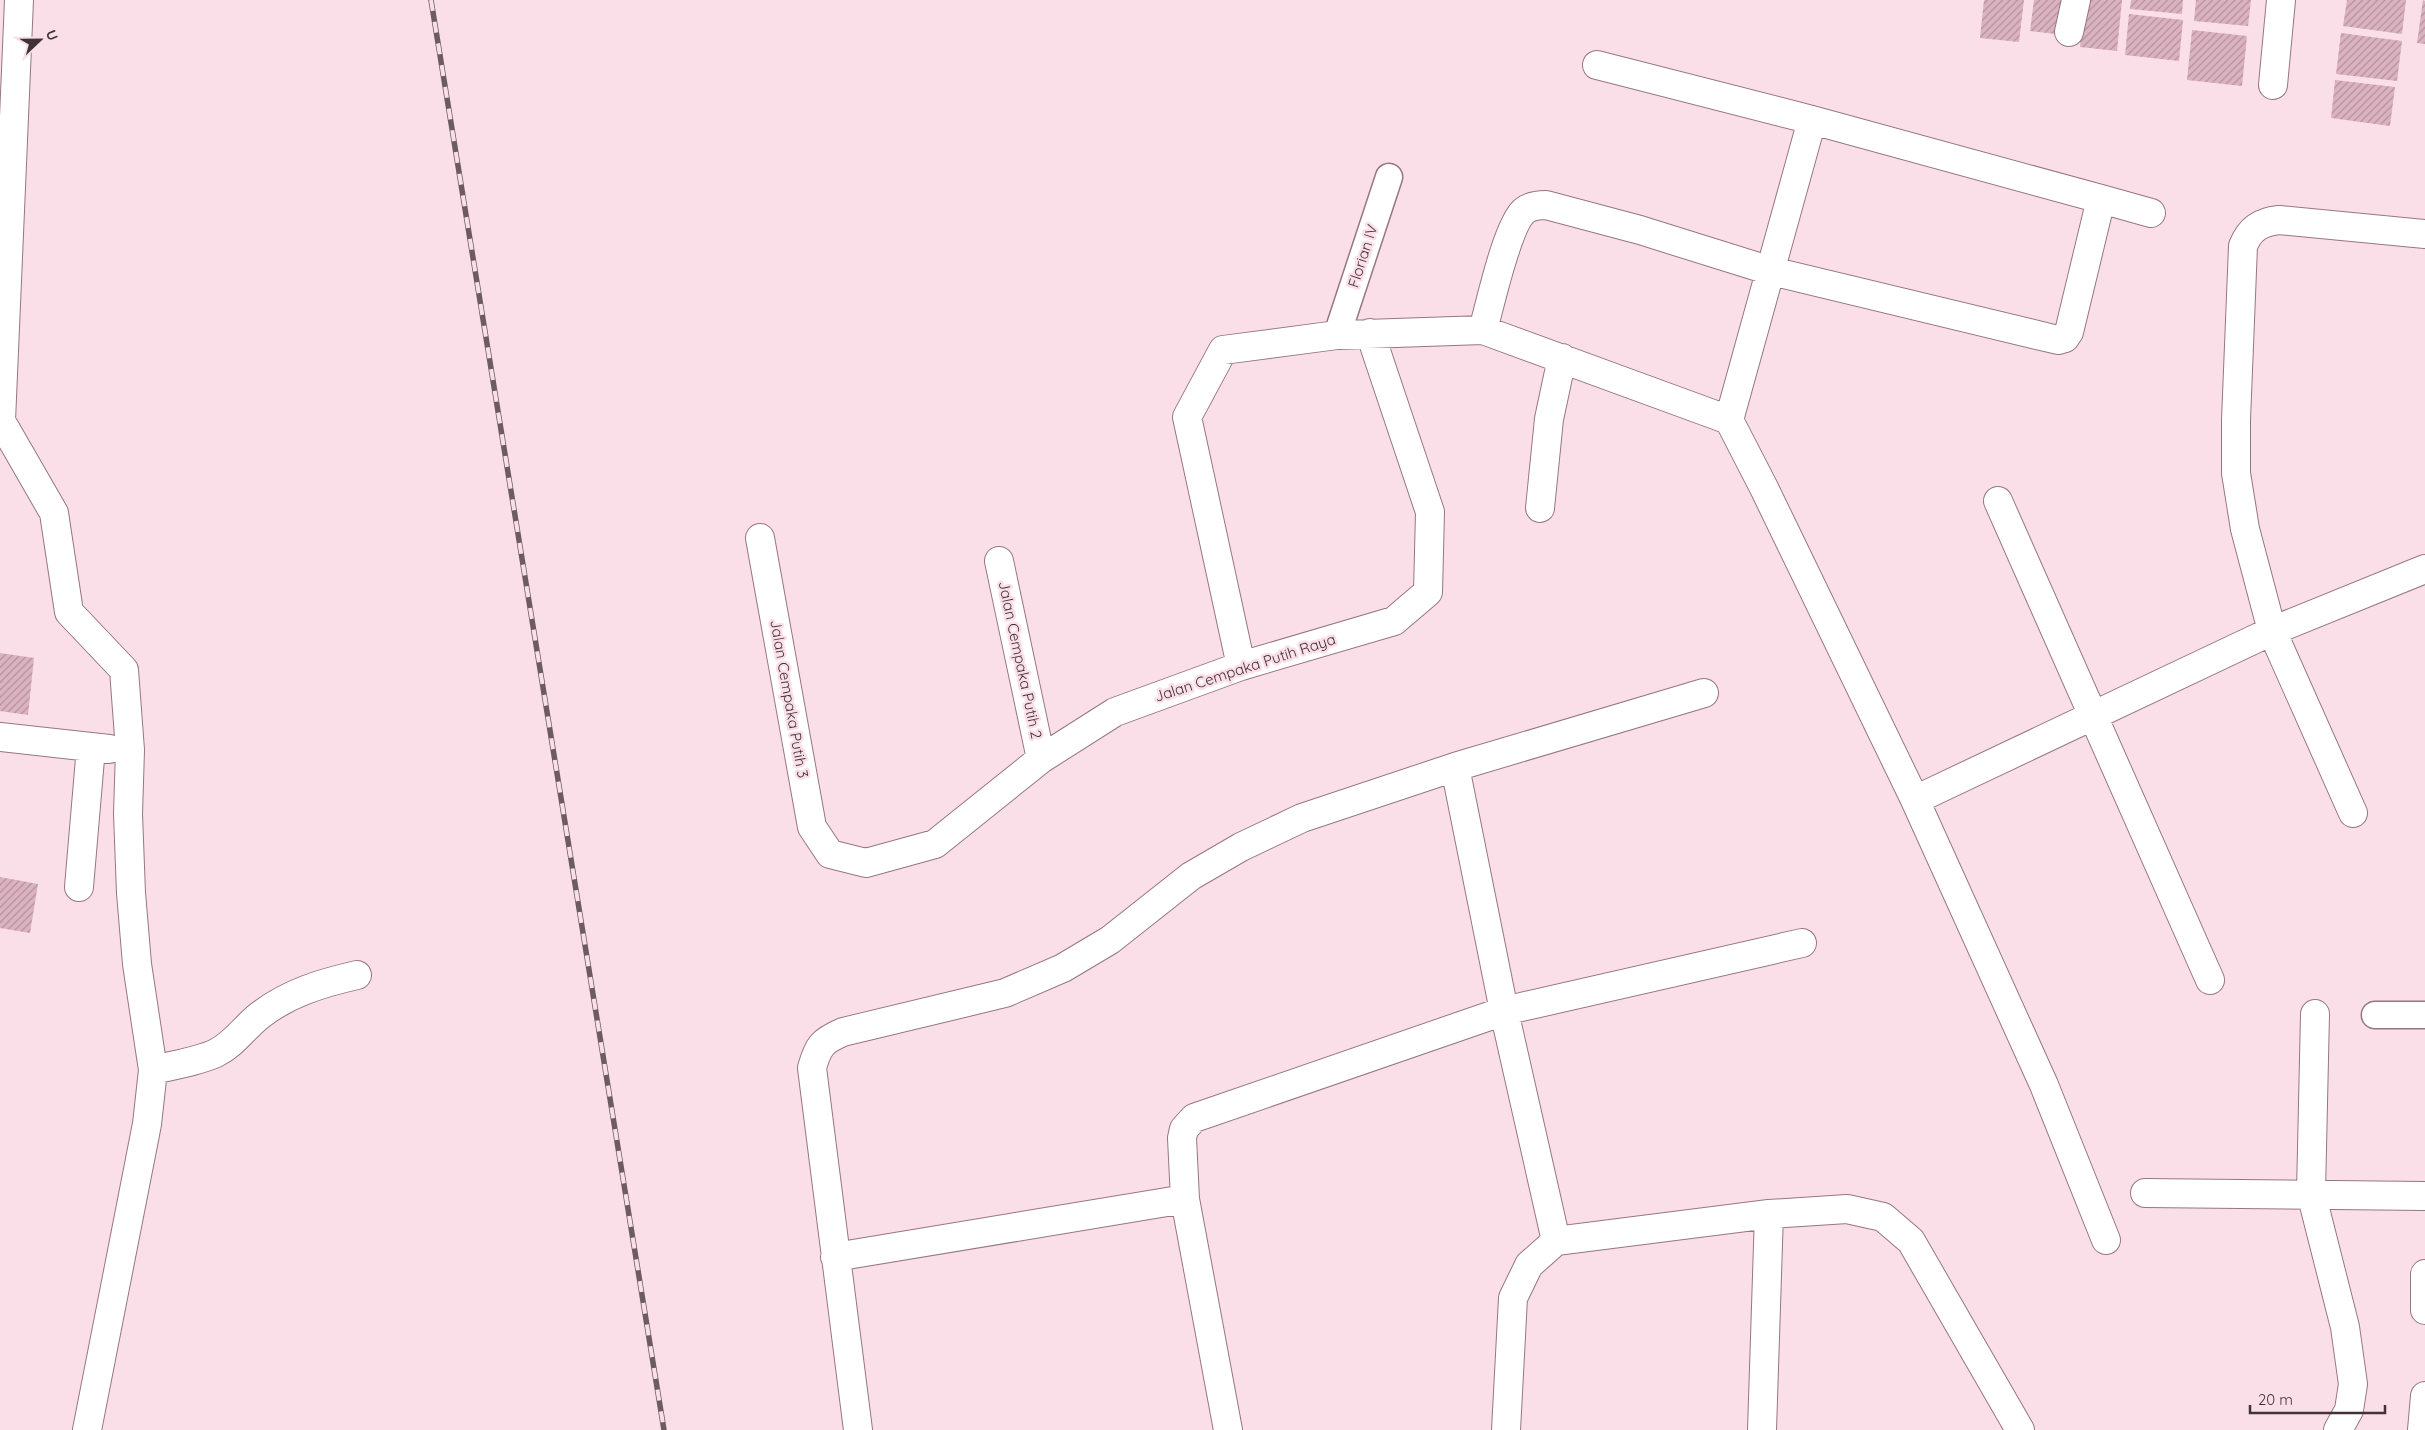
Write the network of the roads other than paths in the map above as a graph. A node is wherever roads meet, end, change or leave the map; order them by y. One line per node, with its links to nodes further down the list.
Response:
1 (19, 0): 29 (street)
2 (2076, 0): 4 (street)
3 (2281, 0): 6 (street)
4 (2068, 32)
5 (1597, 65): 7 (street)
6 (2273, 85)
7 (1812, 120): 9 (street); 12 (street)
8 (1389, 177): 15 (lane, Florian IV)
9 (2101, 199): 10 (street); 12 (street)
10 (2151, 214)
11 (2425, 234): 23 (street)
12 (1771, 271): 13 (street); 17 (street)
13 (1483, 330): 14 (street); 16 (street)
14 (1370, 333): 15 (street); 24 (street, Jalan Cempaka Putih Raya)
15 (1337, 335): 24 (street)
16 (1562, 358): 17 (street); 19 (street)
17 (1729, 420): 32 (street)
18 (1998, 501): 26 (street)
19 (1540, 508)
20 (760, 538): 34 (street, Jalan Cempaka Putih 3)
21 (999, 560): 30 (street, Jalan Cempaka Putih 2)
22 (2425, 569): 23 (street)
23 (2272, 631): 26 (street); 33 (street)
24 (1241, 666): 30 (street, Jalan Cempaka Putih Raya)
25 (1704, 693): 31 (street)
26 (2092, 715): 32 (street); 38 (street)
27 (0, 737): 28 (street)
28 (91, 748): 29 (street); 35 (street)
29 (130, 750): 43 (street)
30 (1041, 759): 34 (street, Jalan Cempaka Putih Raya)
31 (1455, 767): 39 (street); 51 (street)
32 (1915, 800): 49 (street)
33 (2353, 813)
34 (830, 854)
35 (79, 886)
36 (1802, 943): 39 (street)
37 (357, 974): 43 (street)
38 (2210, 980)
39 (1504, 1010): 47 (street); 50 (street)
40 (2315, 1014): 45 (street)
41 (2375, 1015): 42 (lane)
42 (2425, 1015)
43 (153, 1070): 56 (street)
44 (2145, 1192): 45 (street)
45 (2311, 1193): 46 (street); 61 (street)
46 (2425, 1196)
47 (1186, 1200): 51 (street); 55 (street)
48 (1770, 1214): 50 (street); 59 (street); 60 (street)
49 (2106, 1240)
50 (1556, 1242): 58 (street)
51 (835, 1257): 57 (street)
52 (2425, 1274): 53 (street)
53 (2425, 1310)
54 (2425, 1396): 62 (street)
55 (1223, 1429)
56 (87, 1430)
57 (858, 1430)
58 (1506, 1430)
59 (1762, 1430)
60 (2020, 1430)
61 (2338, 1430)
62 (2422, 1430)

